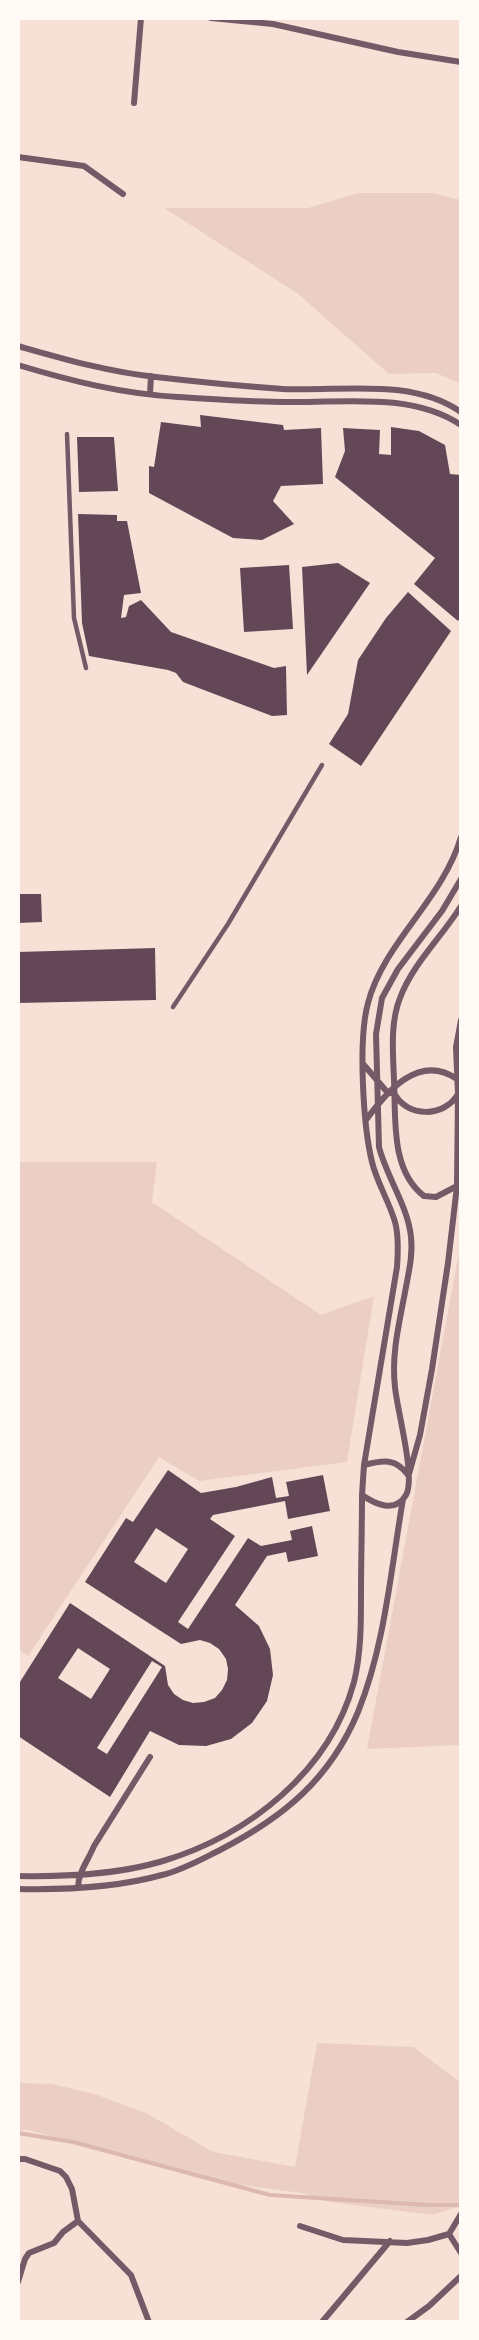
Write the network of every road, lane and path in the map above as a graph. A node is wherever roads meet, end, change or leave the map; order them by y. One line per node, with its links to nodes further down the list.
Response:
1 (141, 18): 5 (street)
2 (211, 18): 3 (street)
3 (274, 21): 4 (street)
4 (461, 62)
5 (134, 104)
6 (18, 157): 7 (street)
7 (123, 194)
8 (18, 346): 10 (street)
9 (18, 365): 11 (street)
10 (151, 376): 11 (street); 12 (street)
11 (150, 394): 13 (street)
12 (461, 412)
13 (461, 425)
14 (67, 434): 15 (street)
15 (86, 668)
16 (322, 765): 20 (street)
17 (461, 837): 22 (street)
18 (461, 879): 24 (street)
19 (461, 906): 25 (street)
20 (173, 1007)
21 (461, 1020): 23 (street)
22 (364, 1065): 24 (street); 29 (street)
23 (457, 1079): 25 (street); 27 (street)
24 (377, 1080): 26 (street); 28 (street)
25 (394, 1085): 26 (street)
26 (391, 1093): 27 (street); 28 (street); 30 (street)
27 (458, 1094): 30 (street)
28 (378, 1103): 29 (street); 32 (street)
29 (366, 1120): 31 (street)
30 (457, 1186): 32 (street)
31 (364, 1465): 32 (street); 33 (street)
32 (408, 1477): 34 (street)
33 (362, 1495): 34 (street); 37 (street)
34 (403, 1499): 39 (street)
35 (150, 1757): 37 (street)
36 (18, 1875): 37 (street)
37 (78, 1875): 39 (street)
38 (18, 1888): 39 (street)
39 (78, 1888)
40 (18, 2159): 42 (street)
41 (459, 2217): 44 (street)
42 (78, 2222): 48 (street); 49 (street)
43 (300, 2226): 45 (street)
44 (449, 2234): 45 (street); 46 (street)
45 (390, 2241): 50 (street)
46 (461, 2253)
47 (461, 2276): 51 (street)
48 (18, 2282)
49 (149, 2322)
50 (322, 2322)
51 (407, 2322)

